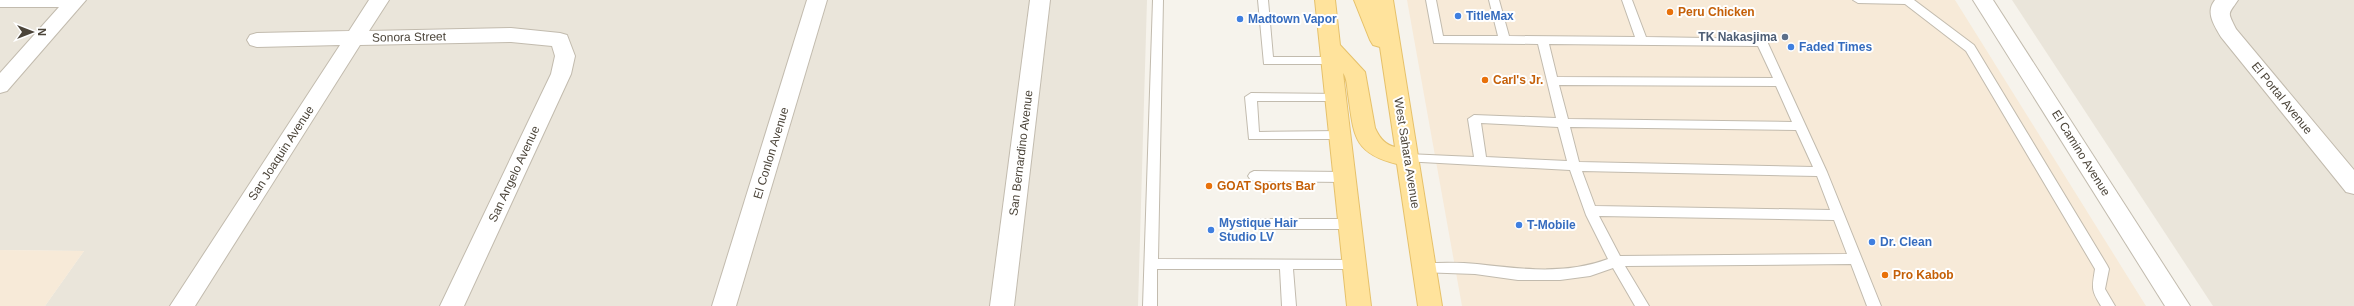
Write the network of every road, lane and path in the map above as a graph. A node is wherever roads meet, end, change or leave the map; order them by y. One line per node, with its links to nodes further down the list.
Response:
1 (0, 0): 2 (street)
2 (76, 0): 27 (street)
3 (379, 0): 17 (street, San Joaquin Avenue)
4 (817, 0): 51 (street, El Conlon Avenue)
5 (1040, 0): 52 (street, San Bernardino Avenue)
6 (1158, 0): 45 (lane)
7 (1263, 0): 23 (lane)
8 (1326, 0): 23 (main road)
9 (1364, 0): 24 (main road)
10 (1383, 0): 24 (main road, West Sahara Avenue)
11 (1431, 0): 21 (lane)
12 (1494, 0): 21 (lane)
13 (1627, 0): 18 (lane)
14 (1858, 0): 59 (lane)
15 (1983, 0): 60 (street, El Camino Avenue)
16 (2225, 3): 38 (street, El Portal Avenue)
17 (355, 38): 19 (street, Sonora Street); 20 (street, Sonora Street); 49 (street, San Joaquin Avenue)
18 (1641, 39): 22 (lane); 26 (lane)
19 (257, 40)
20 (560, 40): 50 (street, San Angelo Avenue)
21 (1505, 40): 22 (lane)
22 (1543, 40): 25 (lane)
23 (1331, 54): 28 (main road); 32 (main road)
24 (1394, 74): 32 (main road, West Sahara Avenue)
25 (1553, 81): 26 (lane); 29 (lane)
26 (1780, 82): 30 (lane)
27 (0, 86)
28 (1336, 97): 31 (main road); 31 (lane)
29 (1564, 123): 30 (lane); 33 (lane); 34 (lane)
30 (1800, 126): 35 (lane)
31 (1340, 135): 37 (main road)
32 (1407, 158): 33 (lane); 48 (main road, West Sahara Avenue)
33 (1480, 160): 34 (lane)
34 (1576, 166): 35 (lane); 39 (lane)
35 (1821, 172): 40 (lane)
36 (1254, 176): 37 (lane)
37 (1344, 177): 42 (main road)
38 (2354, 186)
39 (1592, 211): 40 (lane); 44 (lane)
40 (1838, 215): 43 (lane)
41 (1260, 224): 42 (lane)
42 (1350, 224): 47 (main road)
43 (1857, 259): 44 (lane); 58 (lane)
44 (1616, 261): 48 (lane); 57 (lane)
45 (1151, 264): 46 (lane); 53 (lane)
46 (1286, 264): 47 (lane); 54 (lane)
47 (1354, 264): 55 (main road)
48 (1424, 268): 56 (main road, West Sahara Avenue)
49 (182, 306)
50 (452, 306)
51 (724, 306)
52 (1002, 306)
53 (1150, 306)
54 (1289, 306)
55 (1359, 306)
56 (1430, 306)
57 (1642, 306)
58 (1874, 306)
59 (2108, 306)
60 (2178, 306)

